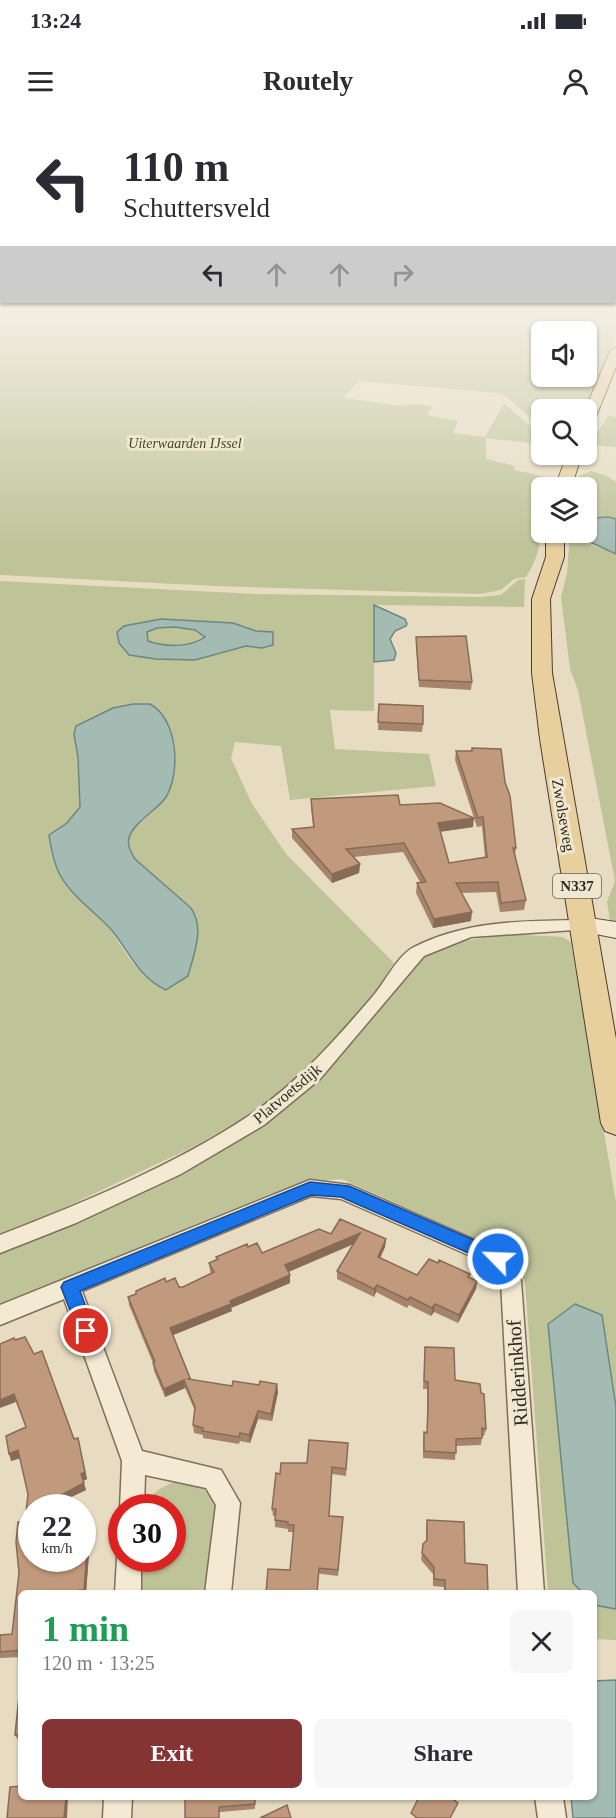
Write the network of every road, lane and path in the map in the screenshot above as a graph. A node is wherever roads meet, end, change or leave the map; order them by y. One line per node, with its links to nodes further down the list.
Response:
1 (546, 543): 3 (main road, Zwolseweg / N337)
2 (555, 543): 3 (main road, Zwolseweg / N337)
3 (541, 649): 4 (main road, Zwolseweg / N337)
4 (583, 925): 5 (street); 6 (main road, Zwolseweg / N337); 8 (street, Platvoetsdijk)
5 (616, 930)
6 (613, 1085): 7 (main road, Zwolseweg / N337)
7 (616, 1123)
8 (0, 1244)
9 (70, 1287): 10 (street, Ridderinkhof); 11 (street); 16 (street, Ridderinkhof)
10 (0, 1315)
11 (134, 1461): 12 (street); 15 (street)
12 (133, 1494)
13 (129, 1572): 14 (street)
14 (128, 1590)
15 (218, 1590)
16 (531, 1590)
17 (118, 1800): 19 (street)
18 (549, 1800): 20 (street)
19 (117, 1818)
20 (552, 1818)

